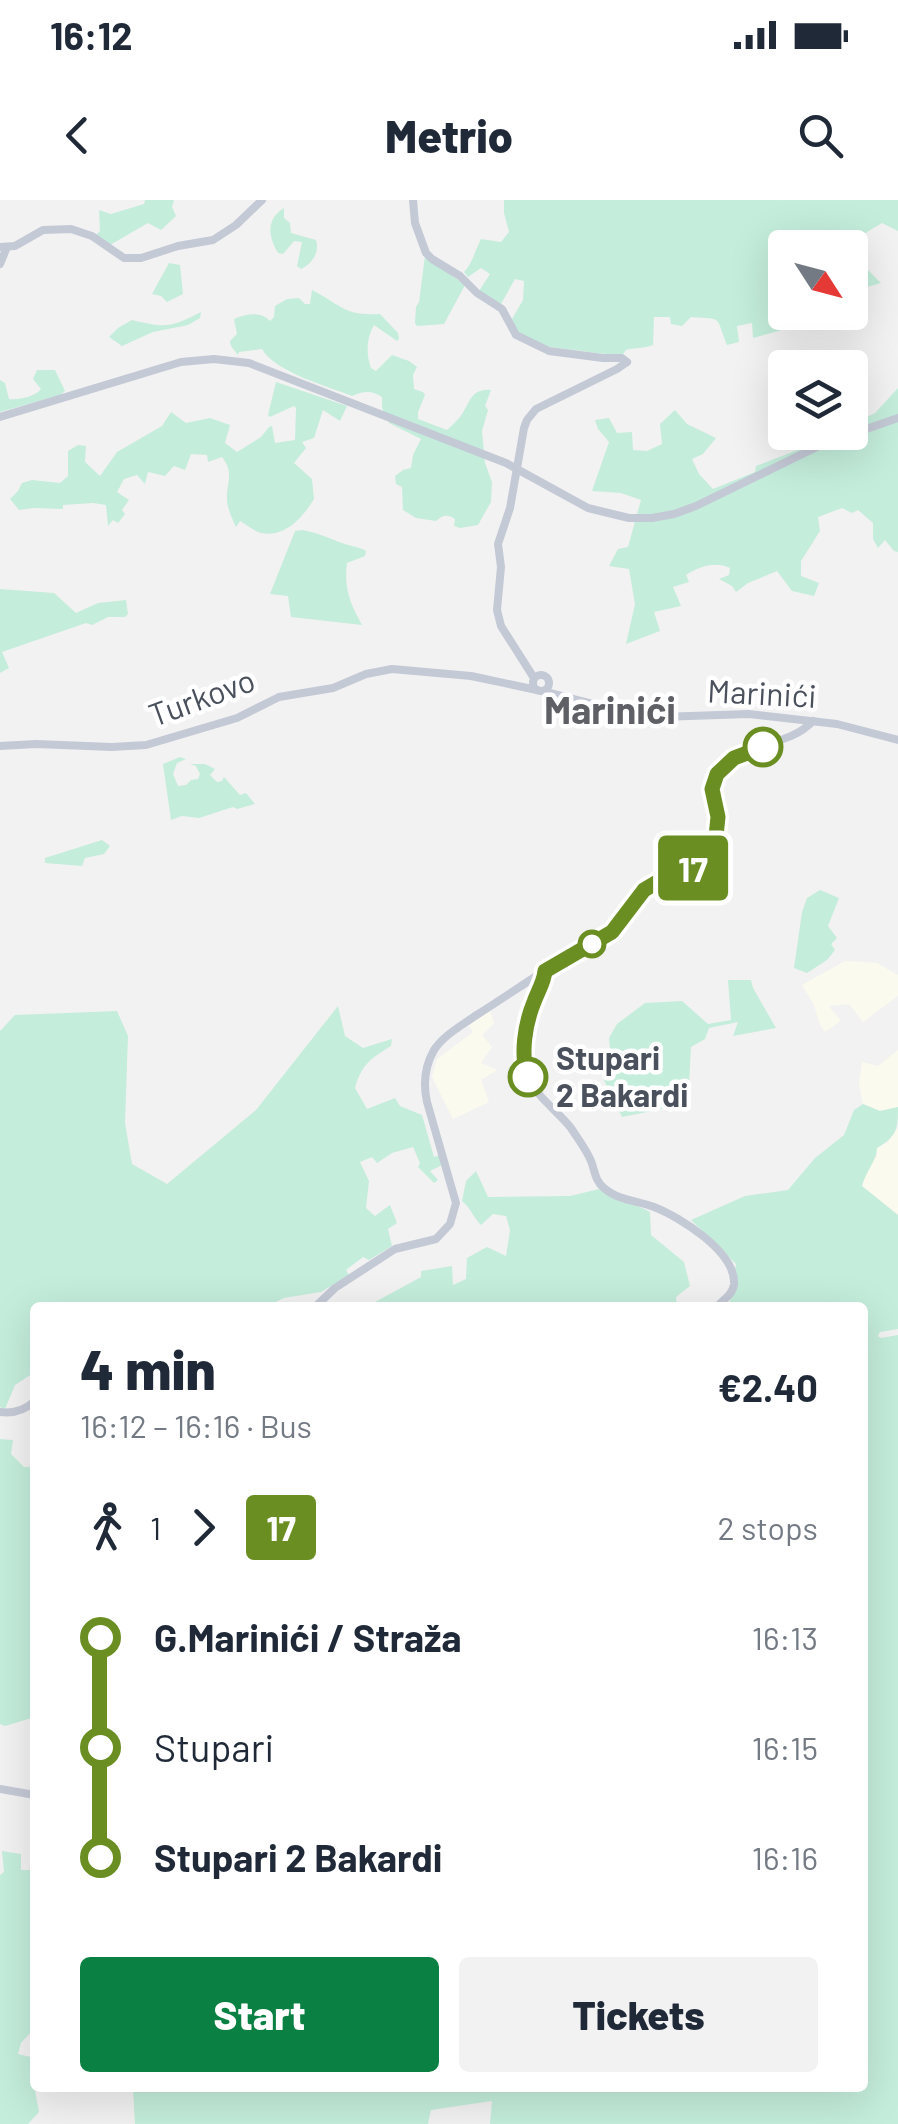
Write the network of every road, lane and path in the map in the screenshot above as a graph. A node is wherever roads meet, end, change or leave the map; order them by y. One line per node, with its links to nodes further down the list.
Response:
1 (262, 200): 3 (street)
2 (413, 200): 6 (street)
3 (5, 254)
4 (0, 417): 6 (street)
5 (898, 418): 7 (street)
6 (512, 466): 7 (street); 8 (street)
7 (528, 474): 8 (street)
8 (514, 479): 10 (street)
9 (416, 670): 10 (street, Marinići); 13 (street, Turkovo)
10 (540, 683): 11 (street, Marinići)
11 (813, 722): 12 (street, Marinići); 14 (street)
12 (898, 740)
13 (0, 746)
14 (545, 971): 15 (street); 16 (street)
15 (320, 1302)
16 (721, 1302)
17 (30, 1405): 18 (street)
18 (0, 1412)
19 (0, 1789): 20 (street)
20 (30, 1794)

